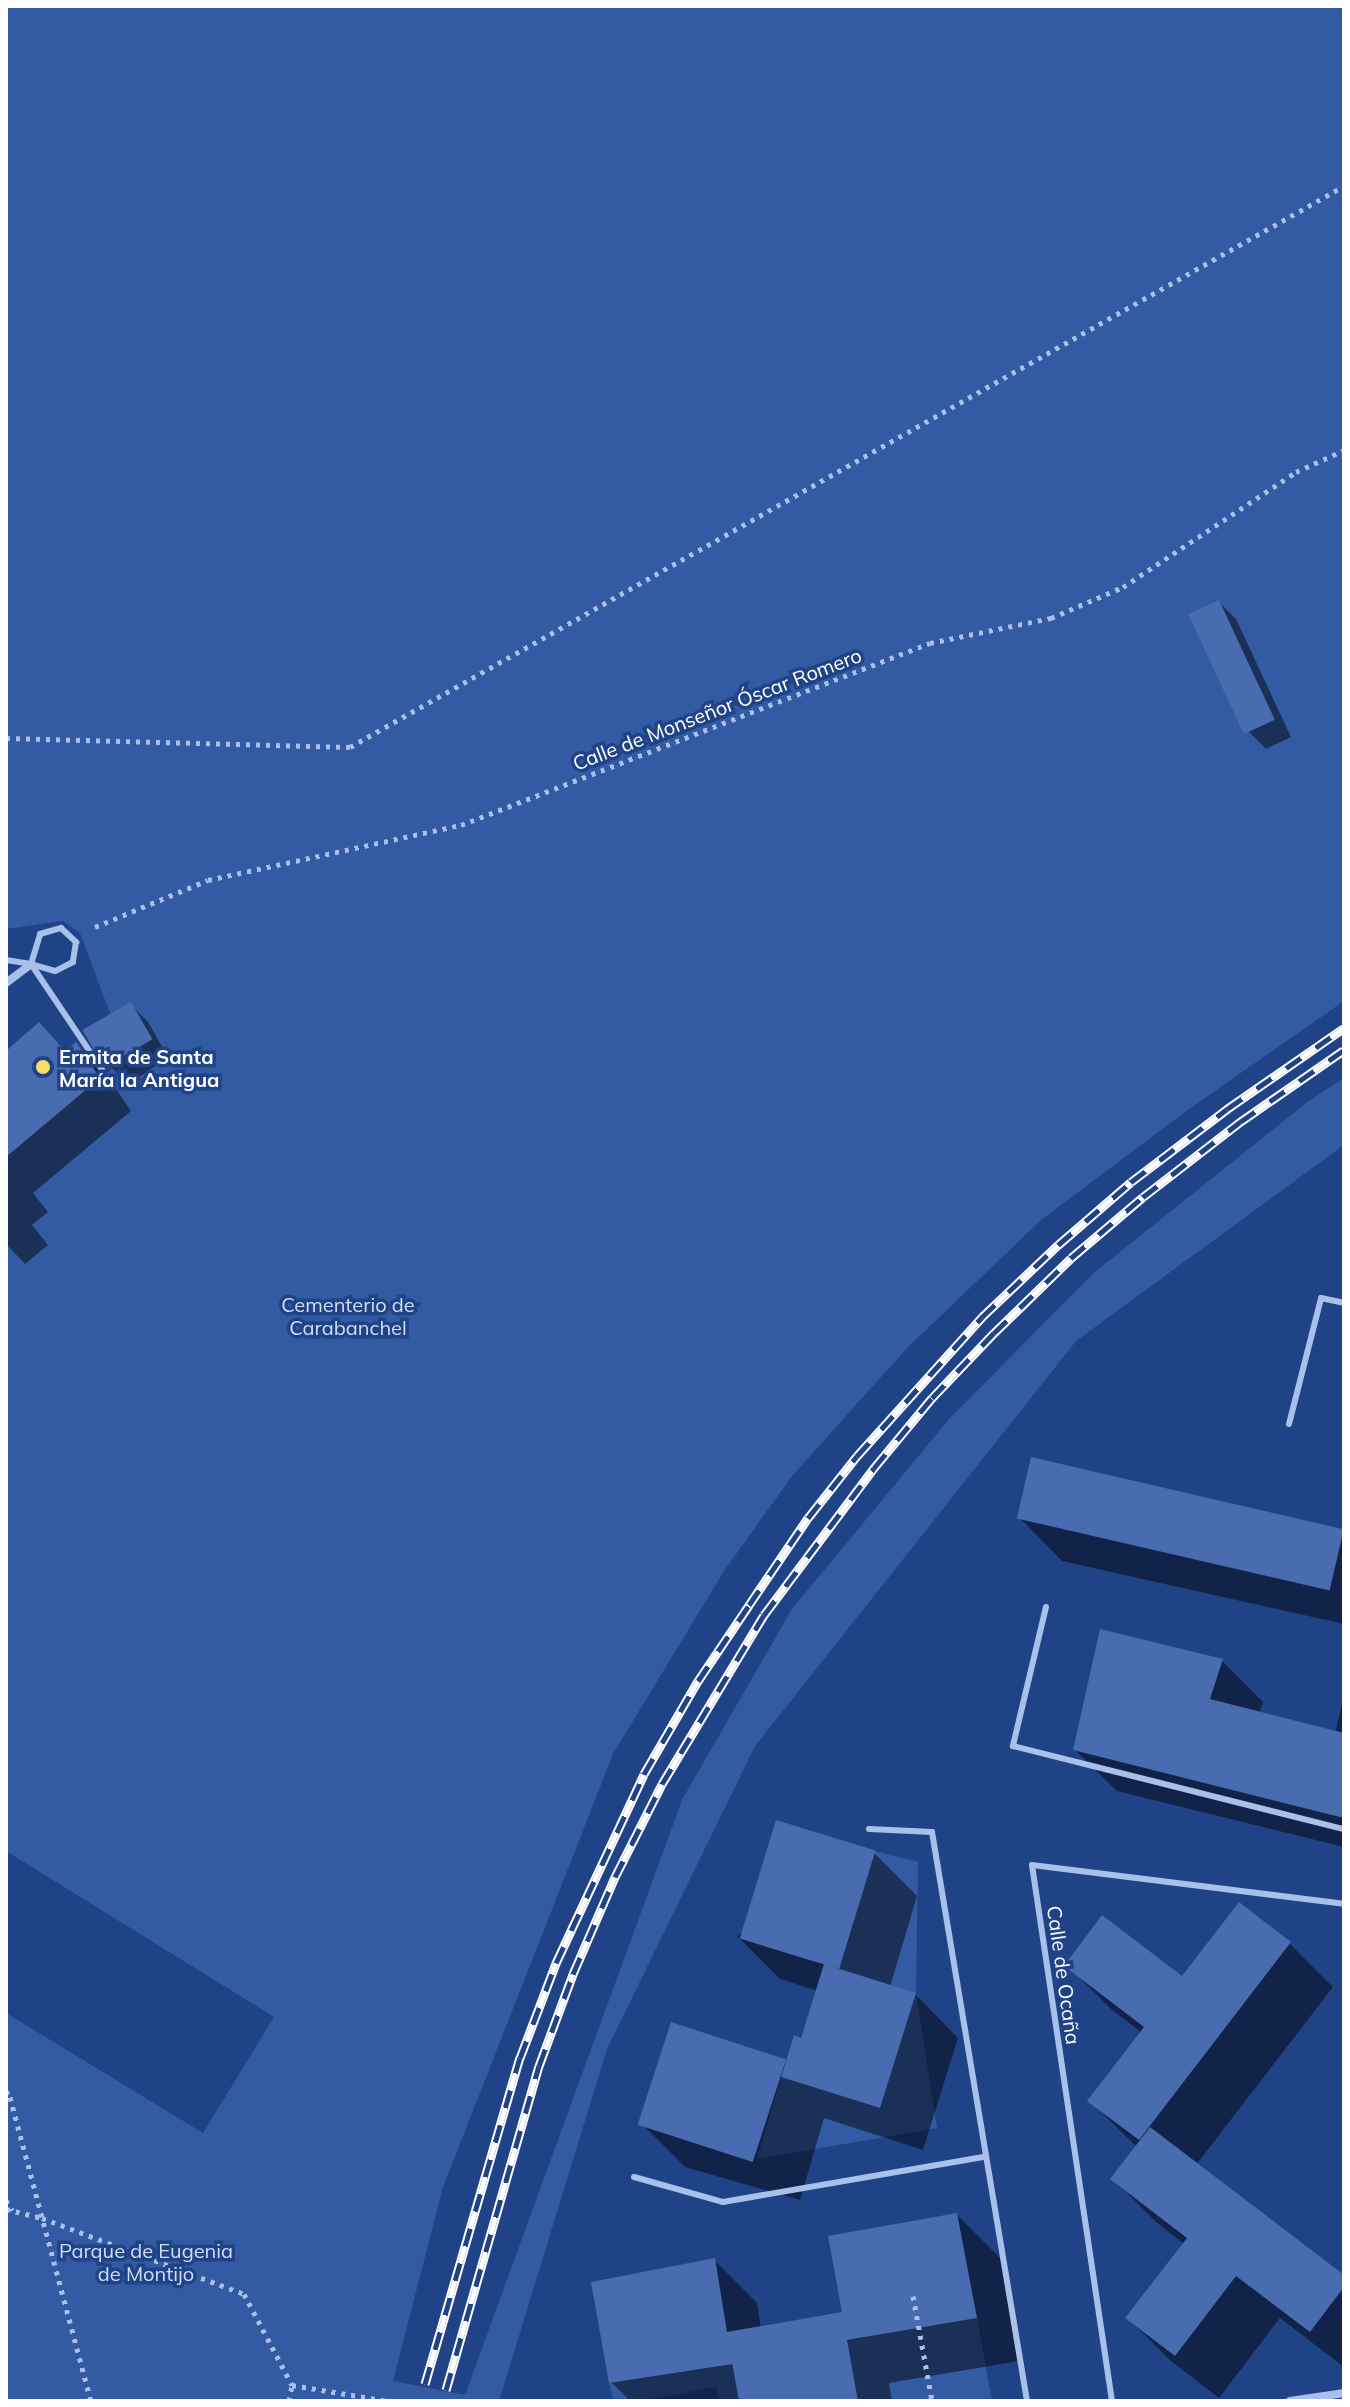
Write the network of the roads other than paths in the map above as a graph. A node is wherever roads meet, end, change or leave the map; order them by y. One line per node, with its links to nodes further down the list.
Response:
1 (6, 960): 2 (lane)
2 (31, 964): 2 (lane); 3 (street); 4 (lane)
3 (6, 983)
4 (105, 1074)
5 (1344, 1303): 6 (lane)
6 (1289, 1424)
7 (1046, 1607): 9 (lane)
8 (869, 1829): 11 (lane)
9 (1344, 1829)
10 (1344, 1904): 15 (lane, Calle de Ocaña)
11 (983, 2157): 12 (lane); 14 (lane)
12 (634, 2177)
13 (1344, 2393): 16 (street)
14 (1027, 2401)
15 (1112, 2401)
16 (1290, 2401)

